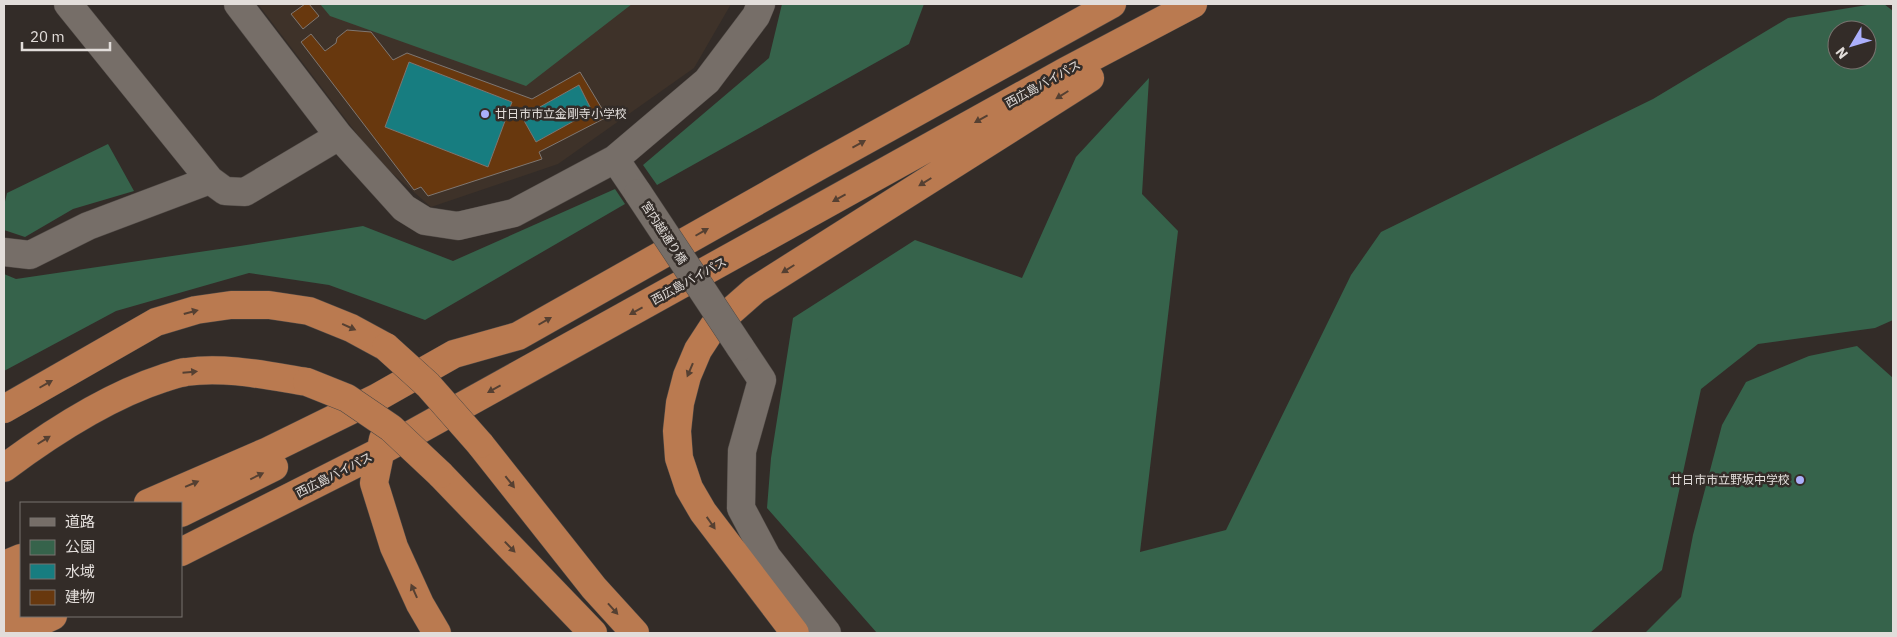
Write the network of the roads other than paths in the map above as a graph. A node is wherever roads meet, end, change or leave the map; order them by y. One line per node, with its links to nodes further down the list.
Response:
1 (68, 4): 9 (street)
2 (238, 4): 7 (street)
3 (761, 4): 8 (street)
4 (1112, 4): 11 (highway, one-way to 4)
5 (1193, 4): 14 (highway, 西広島バイパス, one-way to 14)
6 (1207, 4): 26 (highway, one-way to 26)
7 (339, 136): 8 (street); 9 (street)
8 (616, 159): 27 (street, 宮内越通り橋, bridge)
9 (210, 180): 10 (street)
10 (4, 252)
11 (518, 336): 13 (highway); 16 (highway, one-way to 11)
12 (4, 409): 25 (highway, one-way to 25, bridge)
13 (391, 409): 14 (highway); 17 (highway, one-way to 13)
14 (380, 452): 18 (highway, 西広島バイパス); 23 (highway, one-way to 14)
15 (4, 468): 24 (highway, one-way to 24, bridge)
16 (150, 502)
17 (182, 513)
18 (184, 550)
19 (15, 578): 20 (highway)
20 (4, 616)
21 (51, 617): 22 (highway)
22 (16, 633)
23 (437, 633)
24 (593, 633)
25 (635, 633)
26 (794, 633)
27 (827, 633)

